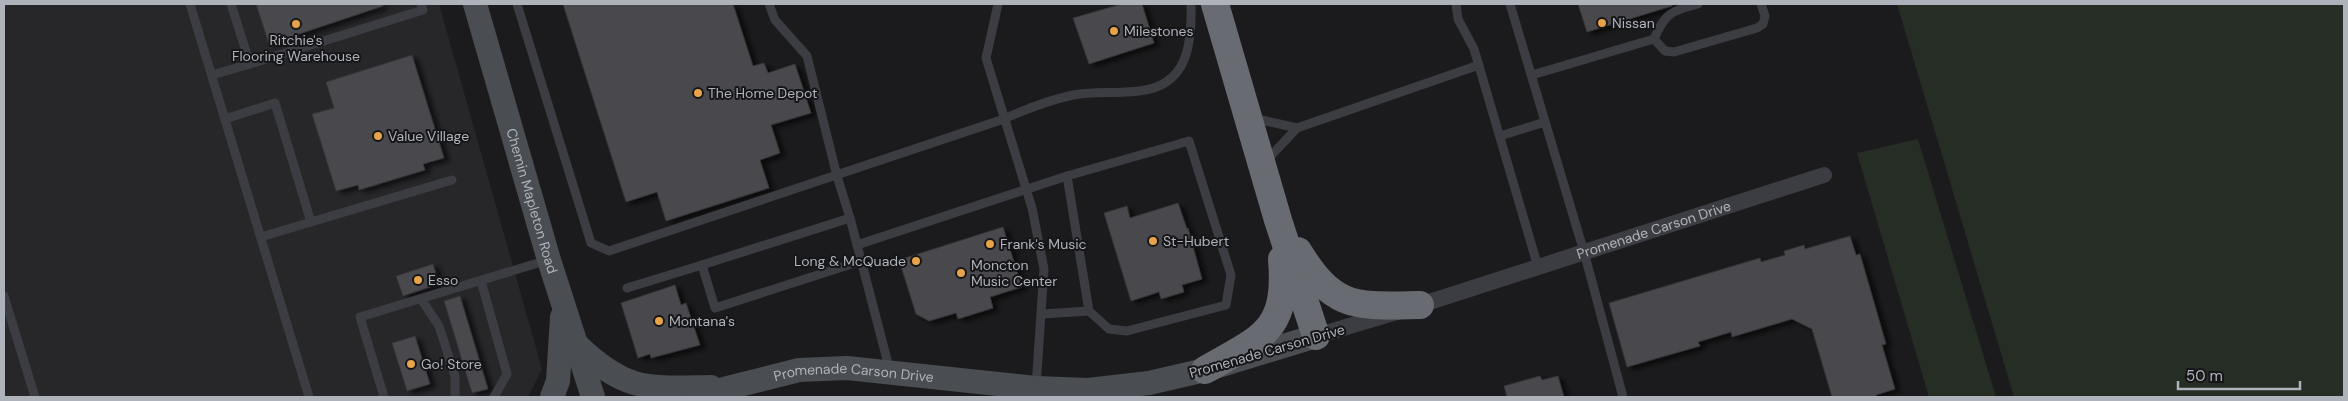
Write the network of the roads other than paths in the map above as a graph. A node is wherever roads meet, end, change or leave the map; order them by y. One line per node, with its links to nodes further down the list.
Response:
1 (190, 4): 17 (lane)
2 (231, 4): 15 (lane)
3 (421, 4): 15 (lane)
4 (475, 4): 37 (main road, Chemin Mapleton Road)
5 (517, 4): 27 (lane)
6 (769, 4): 27 (lane)
7 (998, 4): 21 (lane)
8 (1191, 4): 21 (lane)
9 (1215, 4): 19 (highway)
10 (1456, 4): 16 (lane)
11 (1510, 4): 18 (lane)
12 (1698, 4): 14 (lane)
13 (1761, 4): 14 (lane)
14 (1654, 39): 18 (lane)
15 (250, 64): 17 (lane)
16 (1479, 66): 23 (lane); 24 (lane)
17 (212, 75): 20 (lane)
18 (1532, 75): 22 (lane)
19 (1249, 117): 23 (lane); 25 (highway)
20 (225, 118): 33 (lane); 34 (lane)
21 (1004, 119): 27 (lane); 30 (lane)
22 (1545, 122): 24 (lane); 36 (lane)
23 (1297, 128): 25 (lane)
24 (1500, 136): 40 (lane)
25 (1263, 165): 32 (highway)
26 (1824, 174): 36 (street, Promenade Carson Drive)
27 (837, 176): 31 (lane)
28 (1067, 176): 30 (lane); 47 (lane); 47 (lane)
29 (452, 180): 33 (lane)
30 (1026, 190): 35 (lane); 48 (lane)
31 (850, 218): 35 (lane); 39 (lane)
32 (1278, 220): 46 (highway); 49 (highway); 51 (highway)
33 (311, 222): 34 (lane)
34 (261, 237): 57 (lane)
35 (857, 245): 38 (lane)
36 (1584, 252): 40 (street, Promenade Carson Drive); 63 (lane)
37 (549, 260): 41 (lane); 45 (main road, Chemin Mapleton Road)
38 (861, 261): 39 (lane); 52 (lane)
39 (702, 265): 42 (lane)
40 (1538, 267): 46 (street, Promenade Carson Drive)
41 (481, 281): 44 (lane); 60 (lane)
42 (627, 288)
43 (4, 296): 56 (lane)
44 (421, 299): 58 (lane); 59 (lane)
45 (563, 303): 50 (main road, Chemin Mapleton Road); 61 (main road)
46 (1420, 305): 49 (street, Promenade Carson Drive)
47 (1089, 311): 48 (lane)
48 (1042, 314): 54 (lane)
49 (1316, 336): 51 (main road, Promenade Carson Drive)
50 (576, 344): 53 (main road); 62 (main road, Chemin Mapleton Road)
51 (1205, 370): 54 (main road, Promenade Carson Drive)
52 (890, 371): 53 (main road, Promenade Carson Drive); 54 (main road, Promenade Carson Drive)
53 (732, 387): 55 (main road, Promenade Carson Drive)
54 (1036, 388)
55 (699, 396)
56 (35, 397)
57 (309, 397)
58 (384, 397)
59 (455, 397)
60 (494, 397)
61 (552, 397)
62 (593, 397)
63 (1623, 397)

